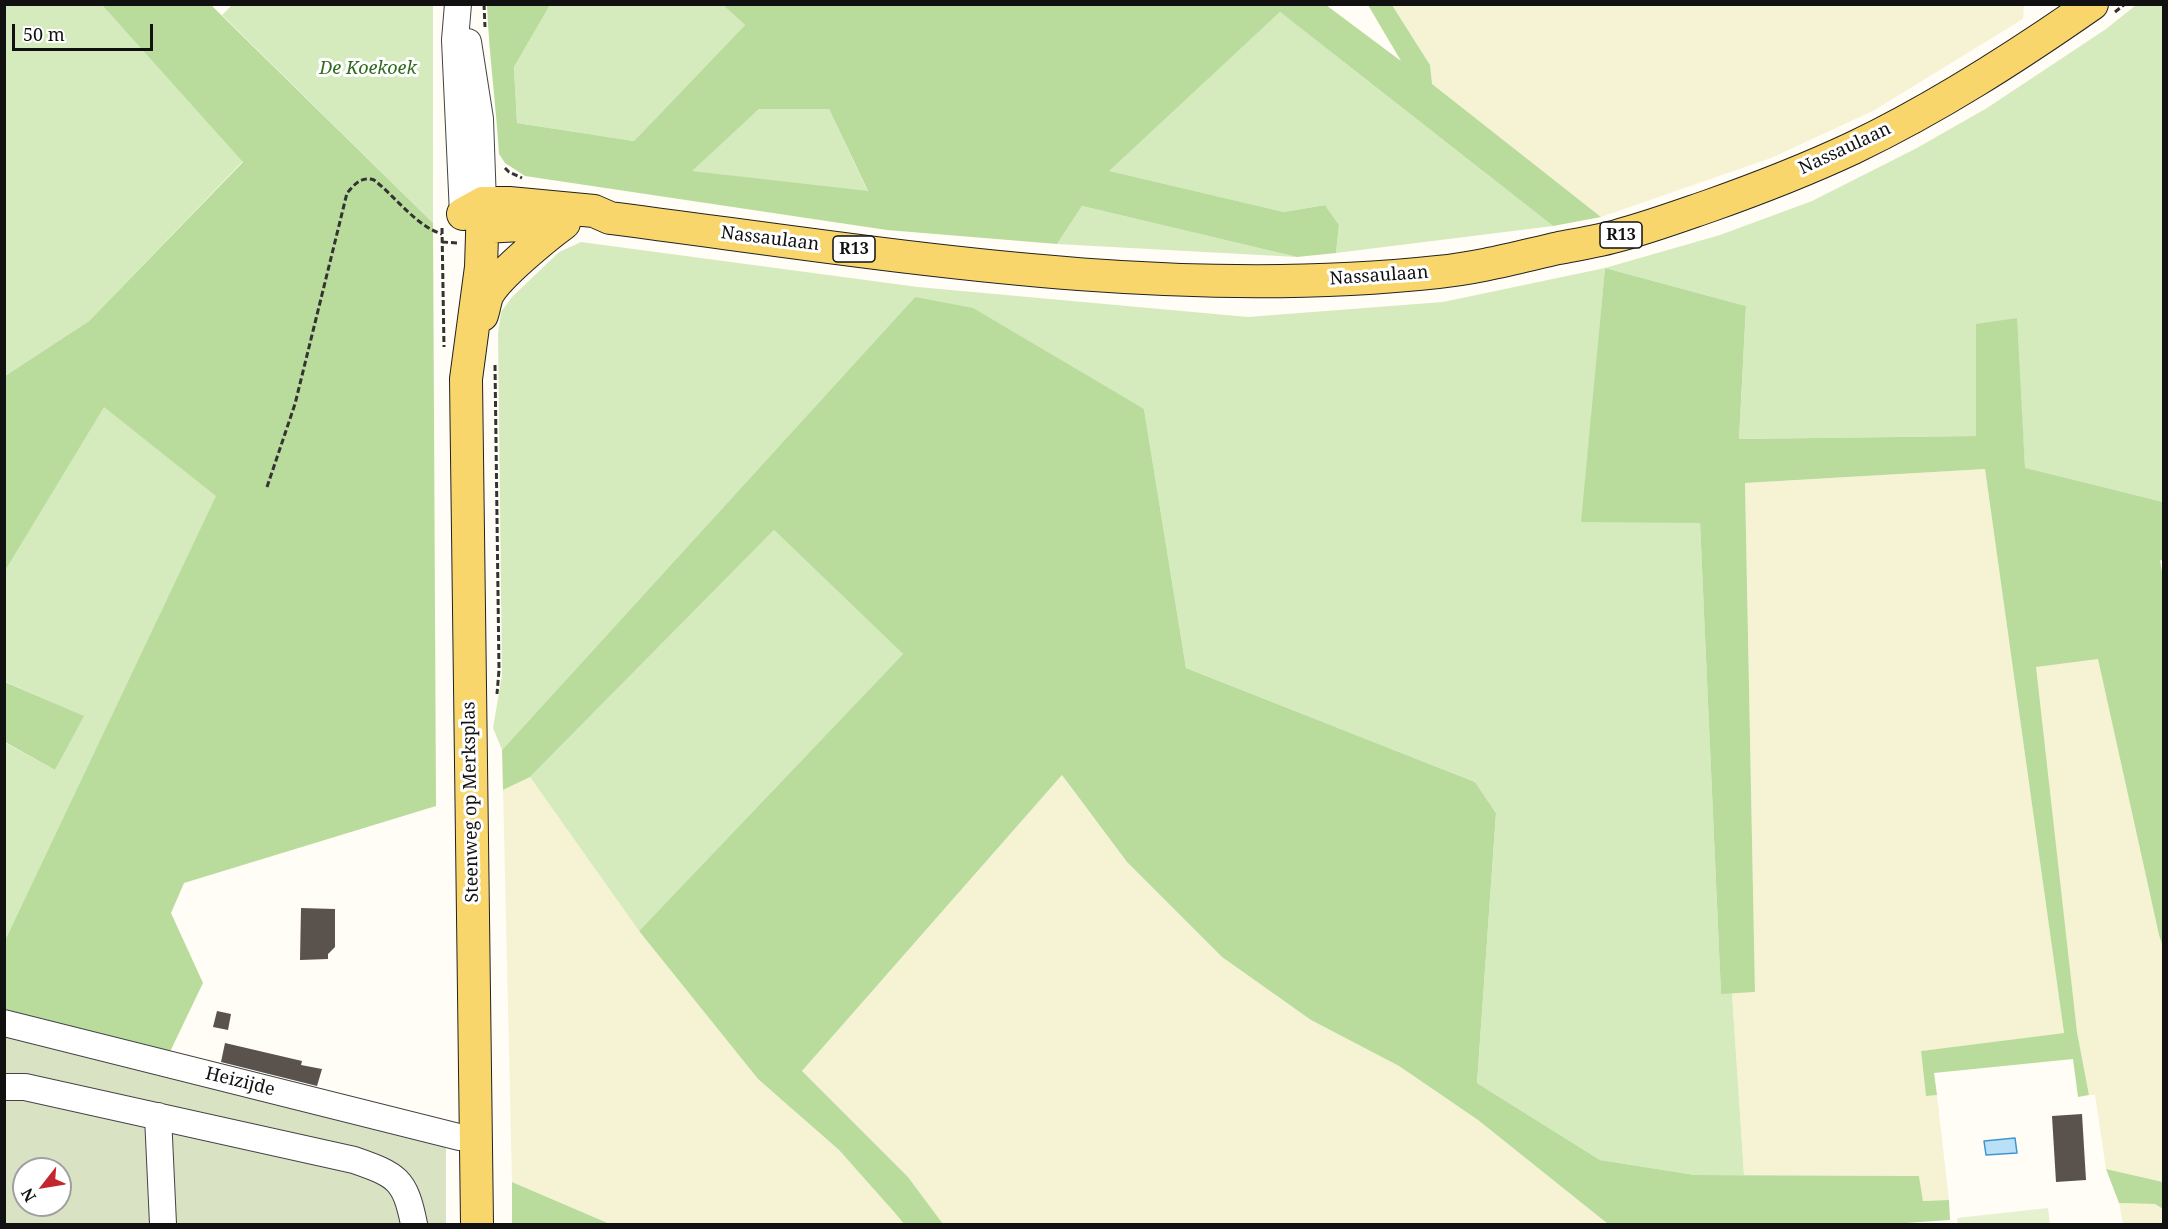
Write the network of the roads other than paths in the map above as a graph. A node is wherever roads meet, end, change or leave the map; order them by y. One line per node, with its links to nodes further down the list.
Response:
1 (458, 9): 3 (street); 6 (street)
2 (2100, 11): 5 (main road, Nassaulaan / R13)
3 (492, 166): 4 (street); 6 (street)
4 (523, 192): 5 (main road, Nassaulaan / R13); 6 (main road, Nassaulaan / R13)
5 (610, 218): 7 (main road, Nassaulaan / R13)
6 (472, 220): 7 (main road, Nassaulaan / R13); 8 (main road)
7 (564, 223): 8 (main road)
8 (466, 393): 12 (main road, Steenweg op Merksplas)
9 (4, 1023): 12 (street, Heizijde)
10 (4, 1087): 11 (street)
11 (158, 1116): 13 (street); 14 (street)
12 (476, 1138): 15 (main road, Steenweg op Merksplas)
13 (163, 1224)
14 (414, 1224)
15 (477, 1224)

